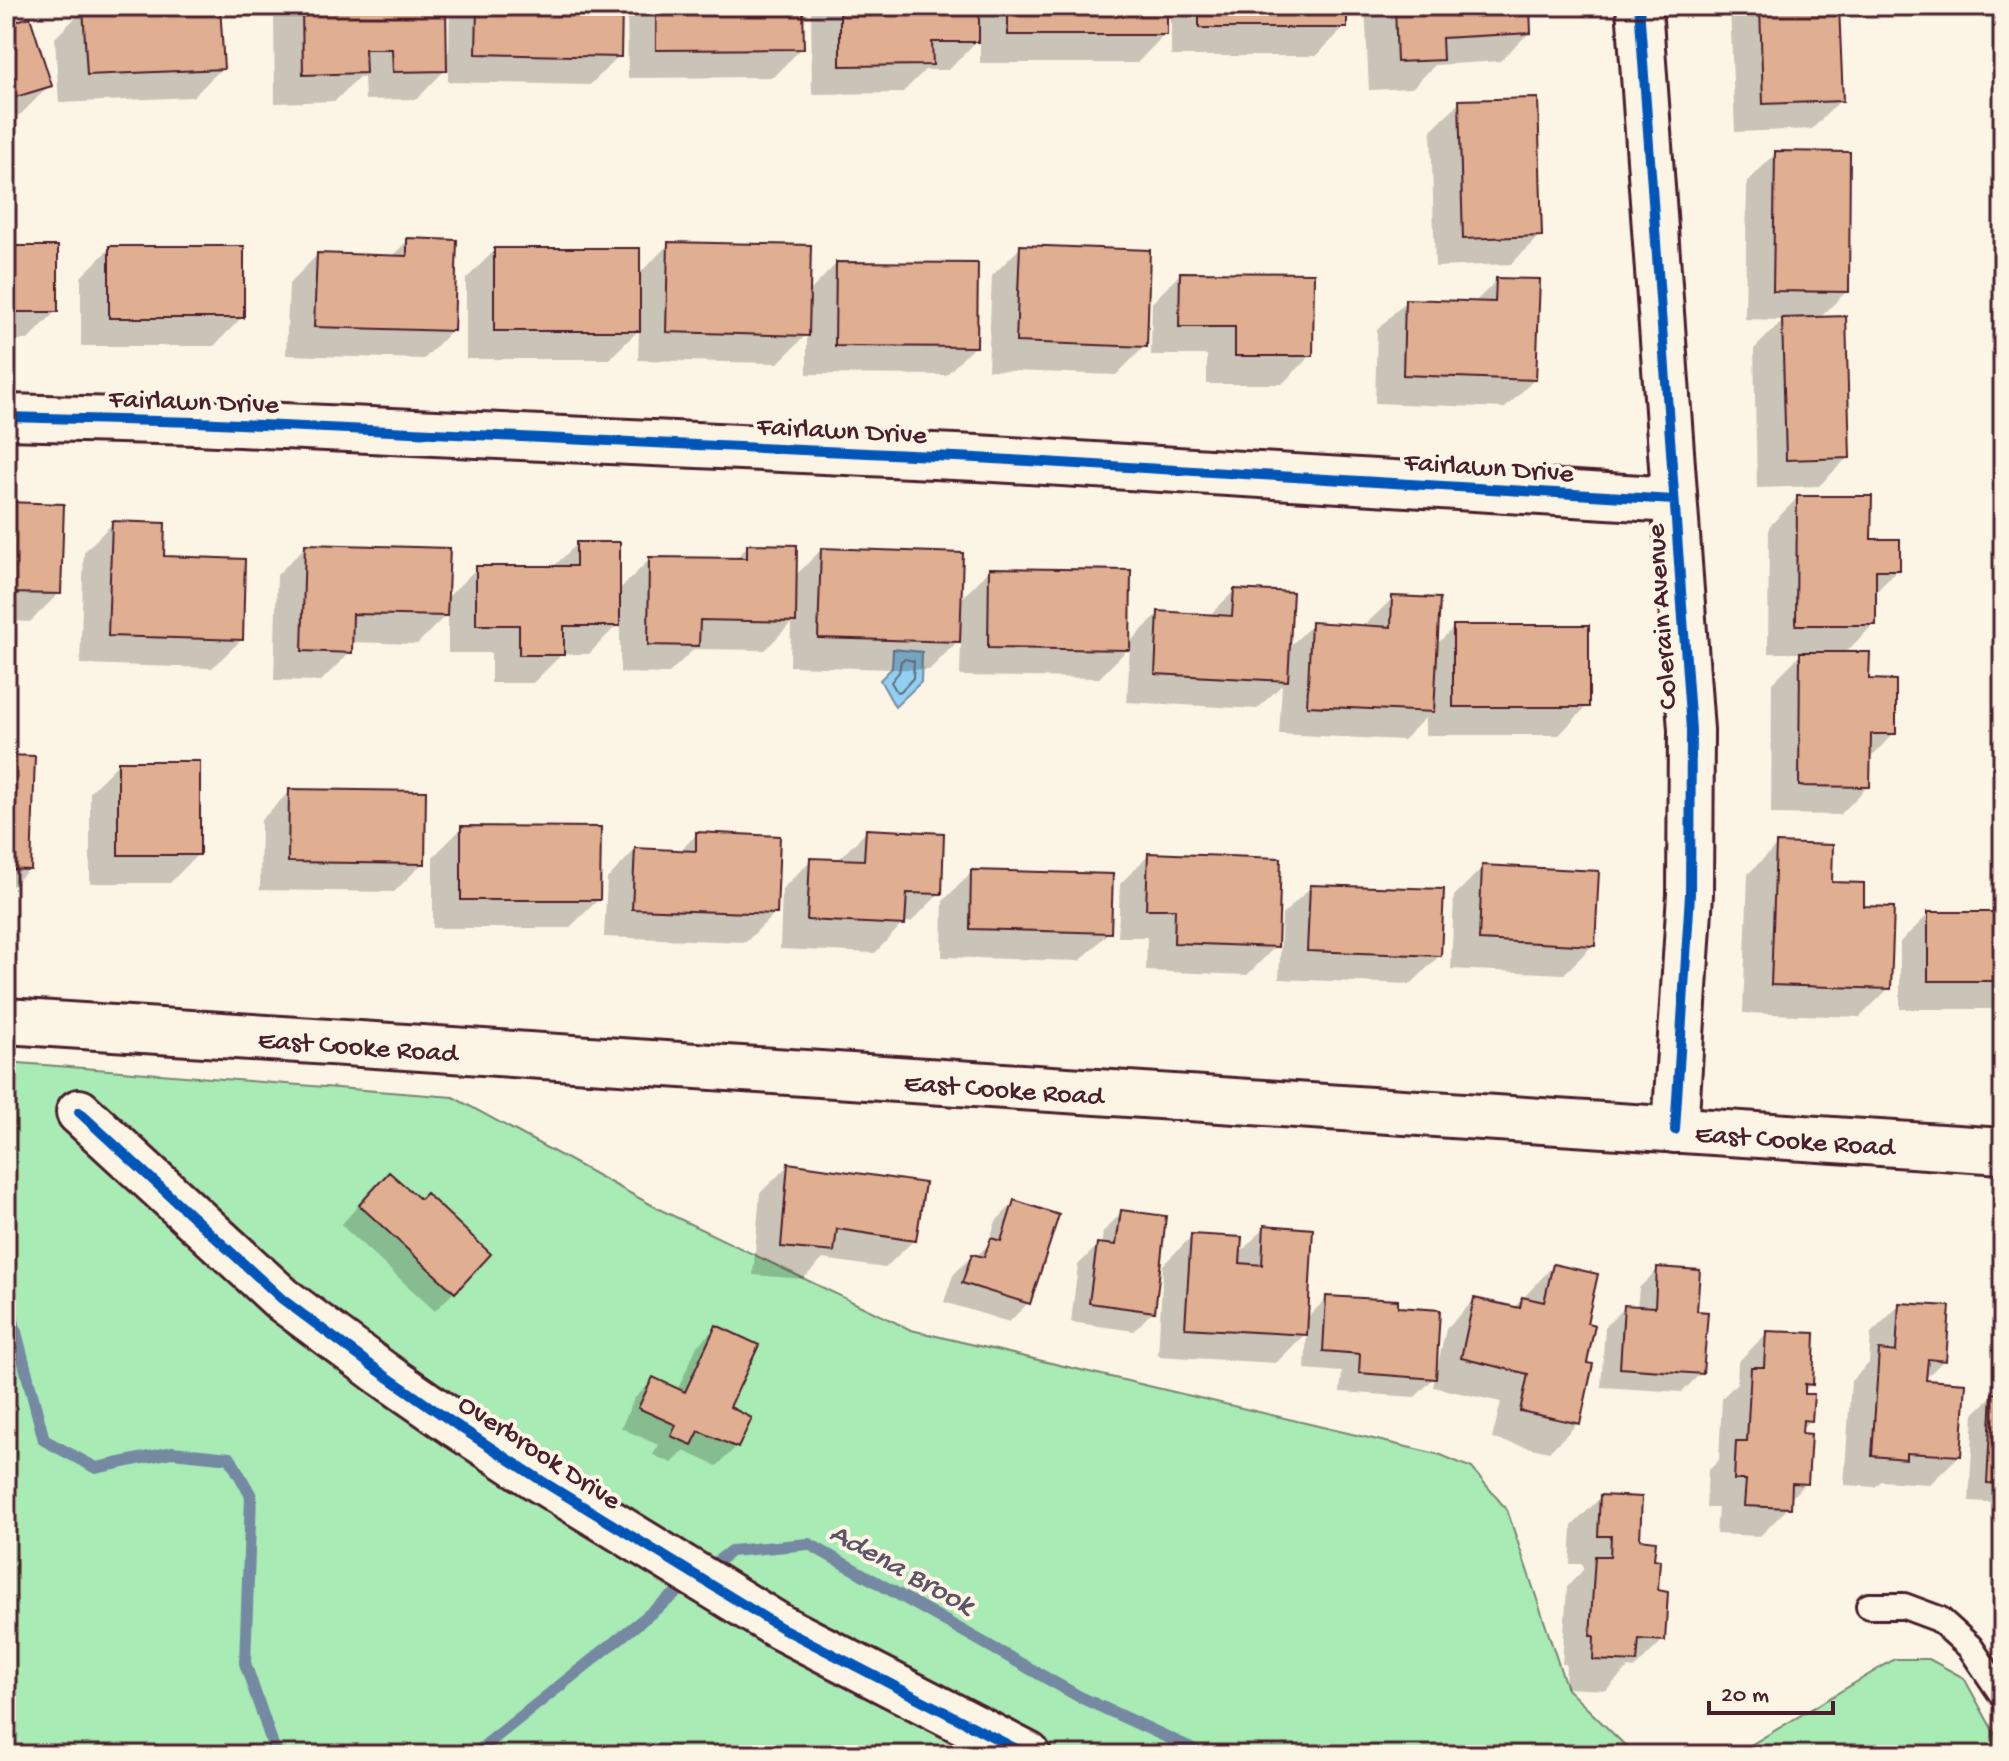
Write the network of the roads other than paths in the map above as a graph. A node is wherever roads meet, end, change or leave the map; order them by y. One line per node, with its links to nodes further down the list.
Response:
1 (1639, 6): 3 (street, Colerain Avenue)
2 (6, 417): 3 (street, Fairlawn Drive)
3 (1674, 500): 6 (street, Colerain Avenue)
4 (6, 1021): 6 (street, East Cooke Road)
5 (79, 1112): 10 (street, Overbrook Drive)
6 (1675, 1130): 7 (street, East Cooke Road)
7 (2003, 1151)
8 (1869, 1606): 9 (lane)
9 (2003, 1696)
10 (1028, 1755)

